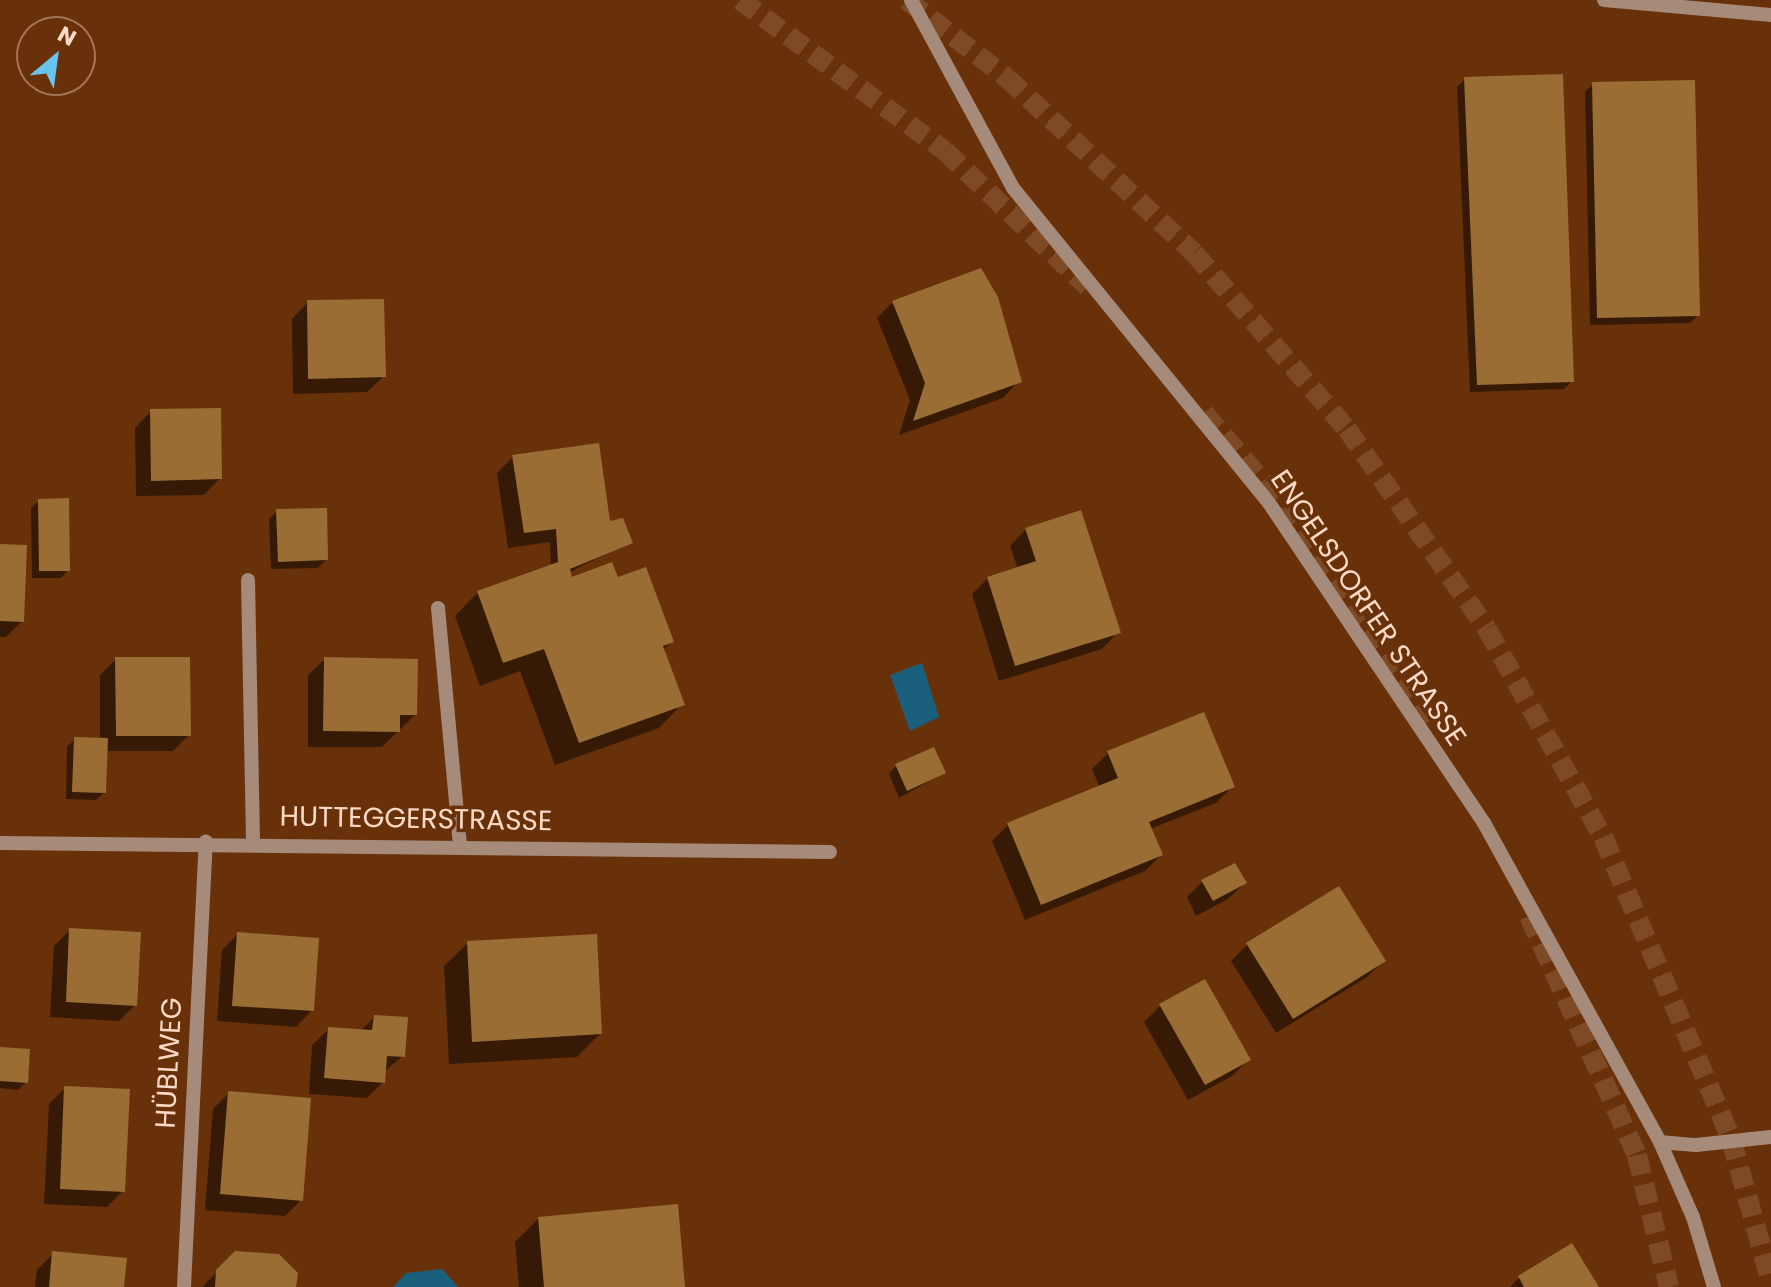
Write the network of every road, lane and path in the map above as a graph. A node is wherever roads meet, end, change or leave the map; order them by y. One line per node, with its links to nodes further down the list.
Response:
1 (911, 0): 12 (street, ENGELSDORFER STRASSE)
2 (1604, 0): 3 (street)
3 (1771, 15)
4 (248, 580): 8 (street)
5 (438, 608): 9 (street)
6 (206, 842): 7 (street, HUTTEGGERSTRASSE); 8 (street, HUTTEGGERSTRASSE); 13 (street, HÜBLWEG)
7 (0, 843)
8 (253, 843): 9 (street, HUTTEGGERSTRASSE)
9 (460, 846): 10 (street, HUTTEGGERSTRASSE)
10 (830, 852)
11 (1771, 1137): 12 (street)
12 (1660, 1142): 14 (street, ENGELSDORFER STRASSE)
13 (184, 1287)
14 (1714, 1287)

